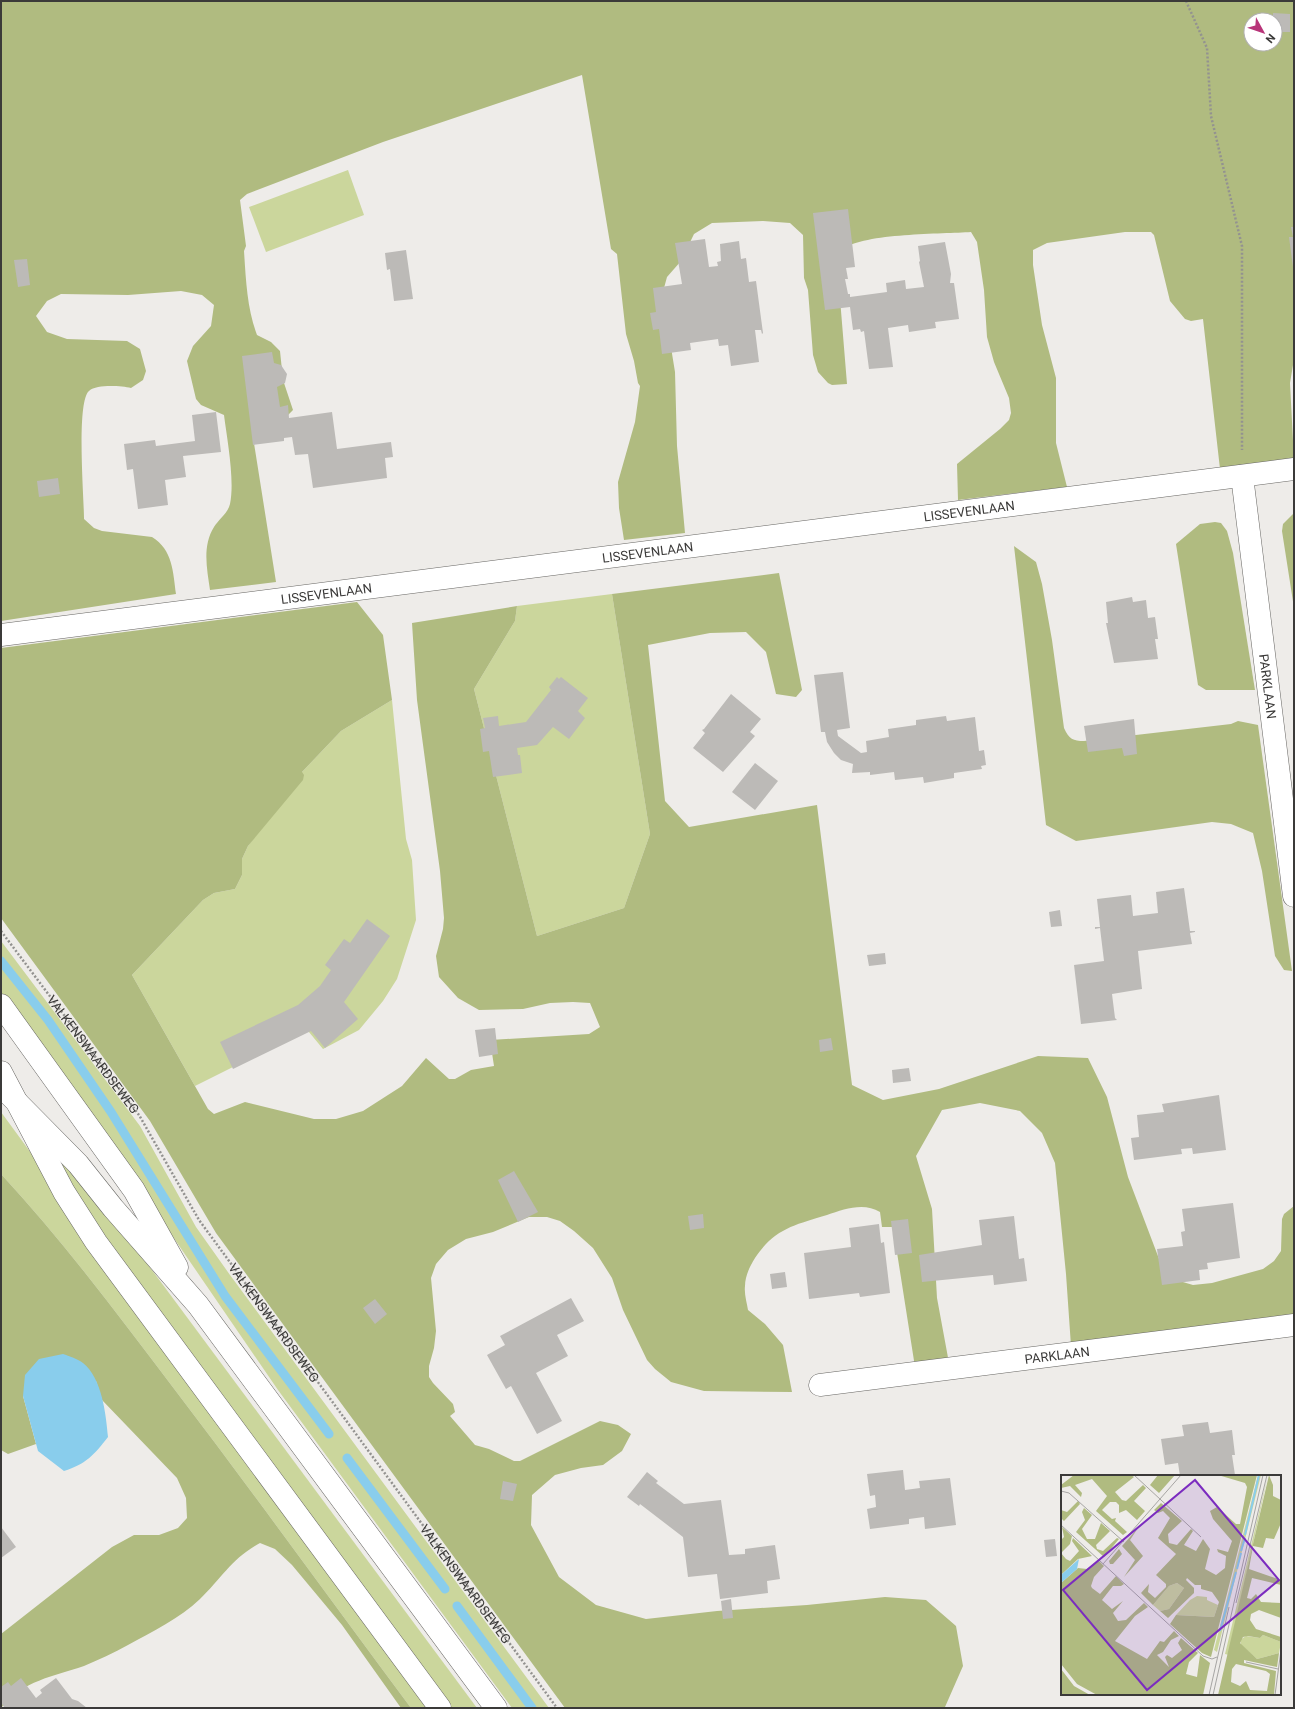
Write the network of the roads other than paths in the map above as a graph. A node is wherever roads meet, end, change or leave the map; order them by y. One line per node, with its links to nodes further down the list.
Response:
1 (1294, 469): 2 (street, LISSEVENLAAN)
2 (1242, 476): 3 (street, LISSEVENLAAN); 4 (street, PARKLAAN)
3 (1, 635)
4 (1286, 766): 5 (street, PARKLAAN)
5 (1294, 896)
6 (1, 1005): 8 (street)
7 (1, 1013): 8 (street)
8 (19, 1028): 11 (street)
9 (1, 1072): 10 (street)
10 (8, 1093): 11 (street); 14 (street)
11 (198, 1304): 15 (street)
12 (1294, 1325): 13 (street, PARKLAAN)
13 (820, 1385)
14 (440, 1708)
15 (496, 1708)

